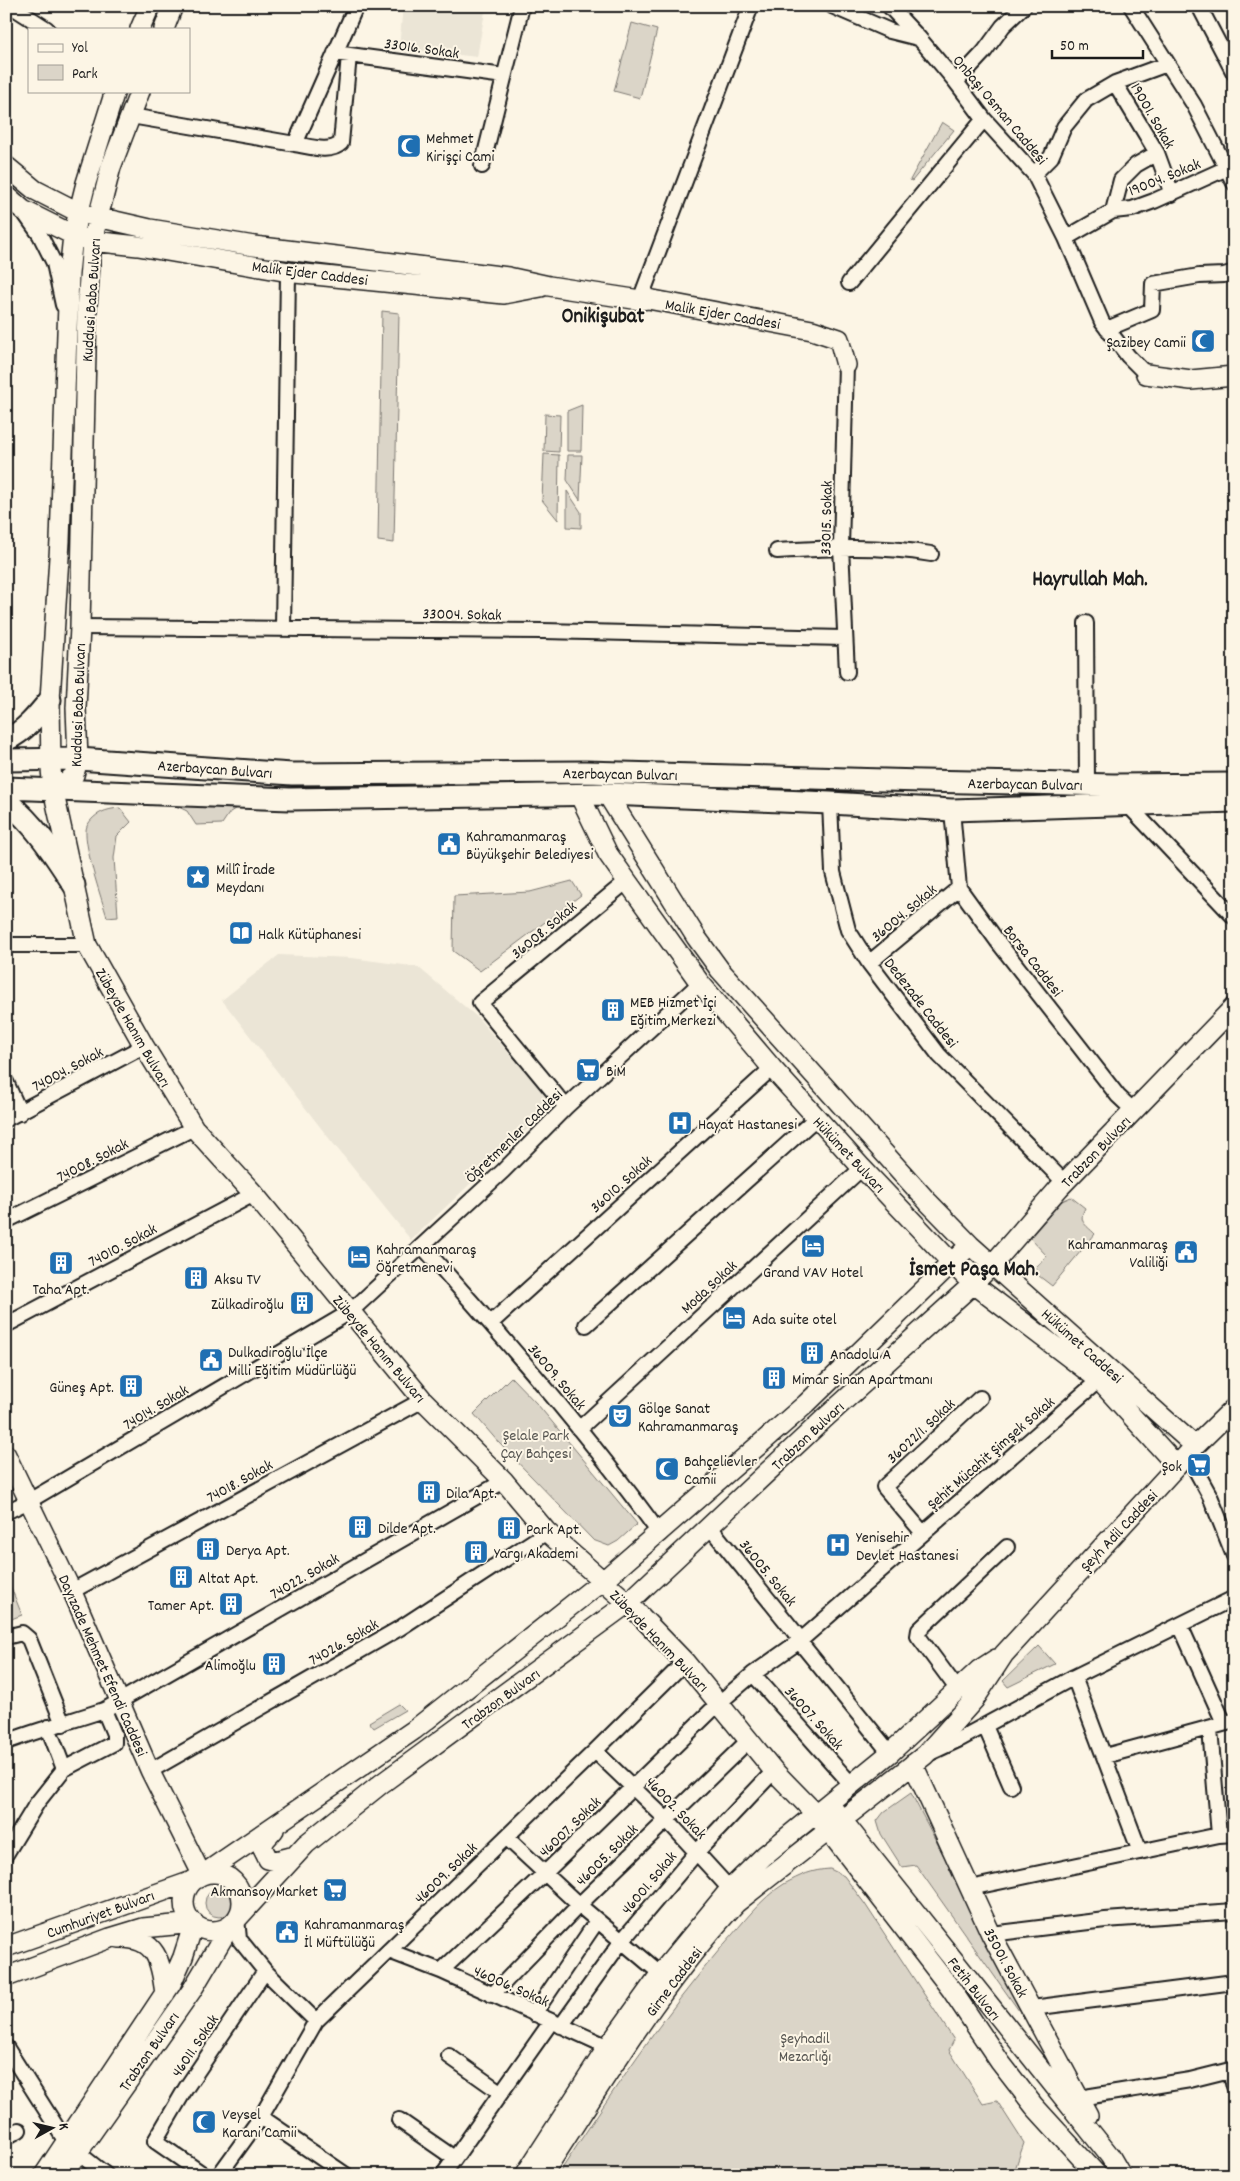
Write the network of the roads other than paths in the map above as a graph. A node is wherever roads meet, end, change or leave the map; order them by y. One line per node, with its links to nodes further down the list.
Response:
1 (11, 6): 12 (street)
2 (150, 6): 14 (main road)
3 (173, 6): 15 (main road)
4 (356, 6): 17 (street)
5 (522, 6): 21 (street)
6 (752, 6): 48 (street)
7 (889, 6): 16 (street, Onbaşı Osman Caddesi)
8 (1024, 6): 22 (street)
9 (1131, 6): 19 (street)
10 (1199, 6): 20 (street)
11 (835, 7): 16 (street)
12 (27, 10): 13 (street)
13 (46, 28)
14 (140, 28)
15 (164, 28)
16 (919, 38): 22 (street, Onbaşı Osman Caddesi)
17 (335, 53): 18 (street, 33016. Sokak); 28 (street)
18 (349, 55): 21 (street, 33016. Sokak); 28 (street)
19 (1167, 64): 23 (street); 32 (street)
20 (1234, 73)
21 (504, 76): 31 (street)
22 (956, 82): 27 (street, Onbaşı Osman Caddesi)
23 (1115, 83): 29 (street, 19001. Sokak); 33 (street)
24 (115, 92): 39 (main road, Kuddusi Baba Bulvarı)
25 (140, 92): 26 (main road, Kuddusi Baba Bulvarı)
26 (131, 116): 28 (street); 40 (main road, Kuddusi Baba Bulvarı)
27 (984, 119): 33 (street, Onbaşı Osman Caddesi); 46 (street)
28 (295, 144)
29 (1157, 153): 35 (street, 19001. Sokak); 38 (street)
30 (6, 166): 39 (main road, Malik Ejder Caddesi)
31 (482, 166)
32 (1227, 168): 34 (street); 35 (street, 19004. Sokak)
33 (1034, 174): 42 (street, Onbaşı Osman Caddesi)
34 (1234, 183)
35 (1172, 194): 38 (street, 19004. Sokak)
36 (6, 195): 37 (main road, Malik Ejder Caddesi)
37 (23, 210): 41 (main road, Malik Ejder Caddesi); 49 (street)
38 (1113, 211): 42 (street)
39 (80, 213): 40 (main road, Malik Ejder Caddesi); 41 (main road, Kuddusi Baba Bulvarı)
40 (98, 217): 43 (main road, Kuddusi Baba Bulvarı); 47 (main road, Malik Ejder Caddesi)
41 (73, 235): 43 (main road, Malik Ejder Caddesi); 49 (main road, Kuddusi Baba Bulvarı)
42 (1066, 238): 50 (street, Onbaşı Osman Caddesi)
43 (92, 241): 44 (main road, Malik Ejder Caddesi); 58 (main road, Kuddusi Baba Bulvarı)
44 (288, 272): 47 (main road, Malik Ejder Caddesi); 59 (street)
45 (1234, 272): 50 (street)
46 (849, 282)
47 (549, 286): 48 (main road, Malik Ejder Caddesi)
48 (640, 300): 51 (main road, Malik Ejder Caddesi)
49 (68, 326): 62 (main road, Kuddusi Baba Bulvarı)
50 (1107, 329): 52 (street, Onbaşı Osman Caddesi)
51 (846, 365): 54 (street, 33015. Sokak)
52 (1146, 374): 53 (main road)
53 (1234, 376)
54 (840, 548): 55 (street); 56 (street); 60 (street, 33015. Sokak)
55 (777, 551)
56 (931, 554)
57 (1086, 623): 67 (street)
58 (80, 627): 59 (street, 33004. Sokak); 65 (main road, Kuddusi Baba Bulvarı)
59 (283, 629): 60 (street, 33004. Sokak)
60 (844, 638): 61 (street, 33015. Sokak)
61 (847, 672)
62 (50, 700): 63 (main road); 64 (main road, Kuddusi Baba Bulvarı)
63 (6, 740)
64 (51, 759): 65 (main road, Azerbaycan Bulvarı); 66 (main road, Azerbaycan Bulvarı); 70 (main road, Kuddusi Baba Bulvarı)
65 (78, 759): 67 (main road, Azerbaycan Bulvarı); 70 (main road, Kuddusi Baba Bulvarı)
66 (6, 760)
67 (1087, 784): 68 (main road, Azerbaycan Bulvarı)
68 (1234, 784)
69 (6, 788): 70 (main road, Azerbaycan Bulvarı)
70 (53, 790): 71 (main road, Azerbaycan Bulvarı); 81 (main road, Zübeyde Hanım Bulvarı)
71 (579, 794): 72 (main road, Azerbaycan Bulvarı); 80 (main road, Hükümet Bulvarı)
72 (607, 794): 75 (main road, Azerbaycan Bulvarı); 102 (main road, Hükümet Bulvarı)
73 (6, 801): 81 (main road)
74 (1234, 801): 76 (main road, Azerbaycan Bulvarı)
75 (830, 803): 78 (main road, Azerbaycan Bulvarı); 86 (street, Dedezade Caddesi)
76 (1162, 803): 77 (main road, Azerbaycan Bulvarı); 79 (street)
77 (1127, 804): 78 (main road, Azerbaycan Bulvarı); 79 (street)
78 (952, 810): 82 (street)
79 (1149, 827): 83 (street)
80 (627, 881): 87 (main road, Hükümet Bulvarı); 92 (street, 36008. Sokak)
81 (74, 885): 85 (main road, Zübeyde Hanım Bulvarı)
82 (959, 888): 86 (street, 36004. Sokak); 93 (street, Borsa Caddesi)
83 (1234, 917)
84 (6, 945): 85 (street)
85 (87, 945): 89 (main road, Zübeyde Hanım Bulvarı)
86 (870, 963): 99 (street, Dedezade Caddesi)
87 (700, 982): 90 (main road, Hükümet Bulvarı); 92 (street, Öğretmenler Caddesi)
88 (1234, 1007): 93 (main road, Trabzon Bulvarı)
89 (144, 1046): 94 (street, 74004. Sokak); 97 (main road, Zübeyde Hanım Bulvarı)
90 (772, 1068): 95 (main road, Hükümet Bulvarı); 108 (street, 36010. Sokak)
91 (6, 1082): 94 (street)
92 (566, 1107): 103 (street, Öğretmenler Caddesi)
93 (1134, 1111): 99 (main road, Trabzon Bulvarı)
94 (20, 1113): 96 (street, 74004. Sokak)
95 (816, 1118): 98 (main road, Hükümet Bulvarı); 110 (street)
96 (6, 1119)
97 (194, 1128): 100 (main road, Zübeyde Hanım Bulvarı); 101 (street, 74008. Sokak)
98 (862, 1168): 104 (main road, Hükümet Bulvarı); 115 (street, Moda Sokak)
99 (1065, 1183): 105 (main road, Trabzon Bulvarı)
100 (254, 1194): 107 (main road, Zübeyde Hanım Bulvarı); 109 (street, 74010. Sokak)
101 (6, 1221)
102 (970, 1245): 104 (main road, Trabzon Bulvarı); 105 (main road, Hükümet Caddesi)
103 (422, 1246): 107 (street, Öğretmenler Caddesi); 108 (street, 36009. Sokak)
104 (951, 1262): 106 (main road, Hükümet Bulvarı); 124 (main road, Trabzon Bulvarı)
105 (992, 1265): 106 (main road, Trabzon Bulvarı); 117 (main road, Hükümet Caddesi)
106 (973, 1284): 111 (main road, Hükümet Bulvarı); 121 (main road, Trabzon Bulvarı)
107 (350, 1312): 113 (main road, Zübeyde Hanım Bulvarı); 119 (street, 74014. Sokak)
108 (491, 1323): 115 (street, 36009. Sokak)
109 (6, 1324)
110 (586, 1325)
111 (1099, 1380): 117 (main road, Hükümet Bulvarı); 123 (street, Şehit Mücahit Şimşek Sokak)
112 (980, 1398): 123 (street, 36022/1. Sokak)
113 (423, 1400): 118 (main road, Zübeyde Hanım Bulvarı); 128 (street, 74018. Sokak)
114 (1234, 1408): 117 (main road, Şeyh Adil Caddesi)
115 (579, 1429): 124 (street, 36009. Sokak)
116 (6, 1454): 119 (street, Dayızade Mehmet Efendi Caddesi)
117 (1187, 1456): 126 (street); 134 (main road, Şeyh Adil Caddesi)
118 (504, 1481): 122 (main road, Zübeyde Hanım Bulvarı); 139 (street, 74022. Sokak)
119 (29, 1501): 120 (street, 74014. Sokak); 128 (street, Dayızade Mehmet Efendi Caddesi)
120 (6, 1512)
121 (709, 1526): 130 (main road, Trabzon Bulvarı); 133 (street, 36005. Sokak)
122 (547, 1532): 127 (main road, Zübeyde Hanım Bulvarı); 154 (street, 74026. Sokak)
123 (923, 1533): 133 (street, Şehit Mücahit Şimşek Sokak)
124 (660, 1534): 127 (main road, Trabzon Bulvarı)
125 (1007, 1548): 138 (street)
126 (1234, 1556)
127 (602, 1580): 130 (main road, Zübeyde Hanım Bulvarı); 162 (main road, Trabzon Bulvarı)
128 (72, 1591): 139 (street, Dayızade Mehmet Efendi Caddesi)
129 (1234, 1598): 131 (street)
130 (628, 1603): 135 (main road, Zübeyde Hanım Bulvarı); 169 (main road, Trabzon Bulvarı)
131 (1180, 1625): 137 (street); 142 (street)
132 (6, 1637): 143 (street)
133 (800, 1640): 136 (street, Şehit Mücahit Şimşek Sokak); 150 (street, 36005. Sokak)
134 (1004, 1654): 138 (main road, Şeyh Adil Caddesi); 152 (main road, Şeyh Adil Caddesi)
135 (685, 1662): 140 (main road, Zübeyde Hanım Bulvarı); 149 (street, 46009. Sokak)
136 (753, 1674): 140 (street, Şehit Mücahit Şimşek Sokak); 156 (street, 36007. Sokak)
137 (1074, 1677): 145 (street); 151 (street)
138 (958, 1690): 150 (main road, Şeyh Adil Caddesi)
139 (121, 1701): 141 (street, 74022. Sokak); 154 (street, Dayızade Mehmet Efendi Caddesi)
140 (719, 1703): 147 (main road, Zübeyde Hanım Bulvarı); 158 (street, 46007. Sokak)
141 (104, 1710): 143 (street, 74022. Sokak); 153 (street)
142 (1229, 1722): 146 (street)
143 (63, 1724): 144 (street, 74022. Sokak)
144 (48, 1726): 148 (street, 74022. Sokak); 153 (street)
145 (985, 1726): 152 (street); 157 (street)
146 (1210, 1728): 151 (street); 164 (street)
147 (748, 1741): 155 (main road, Zübeyde Hanım Bulvarı); 160 (street, 46005. Sokak)
148 (6, 1742)
149 (595, 1751): 158 (street, 46002. Sokak); 165 (street, 46009. Sokak)
150 (890, 1753): 156 (main road, Şeyh Adil Caddesi)
151 (1105, 1756): 166 (street)
152 (919, 1759): 161 (main road, Şeyh Adil Caddesi); 172 (main road, 35001. Sokak)
153 (64, 1769): 168 (street)
154 (150, 1770): 171 (street, Dayızade Mehmet Efendi Caddesi)
155 (774, 1771): 159 (main road, Zübeyde Hanım Bulvarı); 167 (street, 46001. Sokak)
156 (851, 1784): 159 (main road, Şeyh Adil Caddesi)
157 (1011, 1786)
158 (634, 1787): 160 (street, 46002. Sokak); 170 (street, 46007. Sokak)
159 (822, 1808): 161 (main road, Zübeyde Hanım Bulvarı); 173 (main road, Girne Caddesi)
160 (666, 1819): 167 (street, 46002. Sokak); 174 (street, 46005. Sokak)
161 (835, 1824): 187 (main road, Girne Caddesi); 200 (main road, Fetih Bulvarı); 203 (main road, Fetih Bulvarı)
162 (278, 1825): 169 (main road, Trabzon Bulvarı); 171 (main road, Trabzon Bulvarı)
163 (1234, 1834): 164 (street)
164 (1219, 1835): 166 (street)
165 (506, 1837): 170 (street); 183 (street, 46009. Sokak)
166 (1140, 1852): 172 (street)
167 (696, 1853): 173 (street, 46002. Sokak); 181 (street, 46001. Sokak)
168 (6, 1854)
169 (294, 1856): 177 (main road, Trabzon Bulvarı)
170 (545, 1874): 174 (street); 185 (street, 46007. Sokak)
171 (199, 1877): 177 (main road); 178 (main road); 182 (main road, Cumhuriyet Bulvarı)
172 (970, 1888): 179 (main road, 35001. Sokak)
173 (730, 1889): 187 (main road, Girne Caddesi)
174 (579, 1905): 176 (street); 190 (street, 46005. Sokak)
175 (1234, 1910): 179 (street)
176 (597, 1921): 181 (street); 192 (street)
177 (233, 1922): 178 (main road); 184 (street); 208 (main road, Trabzon Bulvarı)
178 (194, 1923): 180 (main road, Cumhuriyet Bulvarı); 189 (main road, Trabzon Bulvarı)
179 (991, 1934): 191 (main road, 35001. Sokak)
180 (110, 1938): 186 (main road, Cumhuriyet Bulvarı); 189 (main road)
181 (621, 1942): 187 (street); 194 (street, 46001. Sokak)
182 (6, 1948)
183 (389, 1951): 185 (street, 46006. Sokak); 193 (street, 46009. Sokak)
184 (266, 1971): 193 (street); 215 (street, 46011. Sokak)
185 (441, 1971): 190 (street, 46006. Sokak)
186 (6, 1977)
187 (666, 1978): 196 (main road, Girne Caddesi)
188 (1234, 1982): 191 (street)
189 (165, 1994): 208 (main road, Trabzon Bulvarı)
190 (492, 1995): 192 (street, 46006. Sokak)
191 (1032, 2008): 202 (main road, 35001. Sokak)
192 (534, 2014): 194 (street, 46006. Sokak)
193 (316, 2021): 204 (street, 46009. Sokak)
194 (556, 2024): 196 (street, 46006. Sokak); 201 (street, 46001. Sokak)
195 (6, 2047): 208 (street)
196 (614, 2050): 218 (main road, Girne Caddesi); 219 (main road, Girne Caddesi)
197 (449, 2056): 201 (street)
198 (1232, 2070): 199 (street); 202 (street)
199 (1234, 2086)
200 (1057, 2090): 203 (main road); 209 (main road, Fetih Bulvarı)
201 (500, 2092): 210 (street, 46001. Sokak)
202 (1079, 2098): 209 (main road, 35001. Sokak)
203 (1034, 2106): 220 (main road, Fetih Bulvarı)
204 (261, 2117): 211 (street); 216 (street, 46009. Sokak)
205 (399, 2120): 210 (street)
206 (19, 2130): 207 (street)
207 (6, 2137)
208 (72, 2147): 212 (main road, Trabzon Bulvarı); 213 (main road, Trabzon Bulvarı); 214 (street)
209 (1110, 2156): 221 (main road, Fetih Bulvarı)
210 (454, 2158): 217 (street, 46001. Sokak)
211 (342, 2174)
212 (44, 2175)
213 (62, 2175)
214 (106, 2175)
215 (204, 2175)
216 (220, 2175)
217 (443, 2175)
218 (525, 2175)
219 (542, 2175)
220 (1097, 2175)
221 (1121, 2175)

